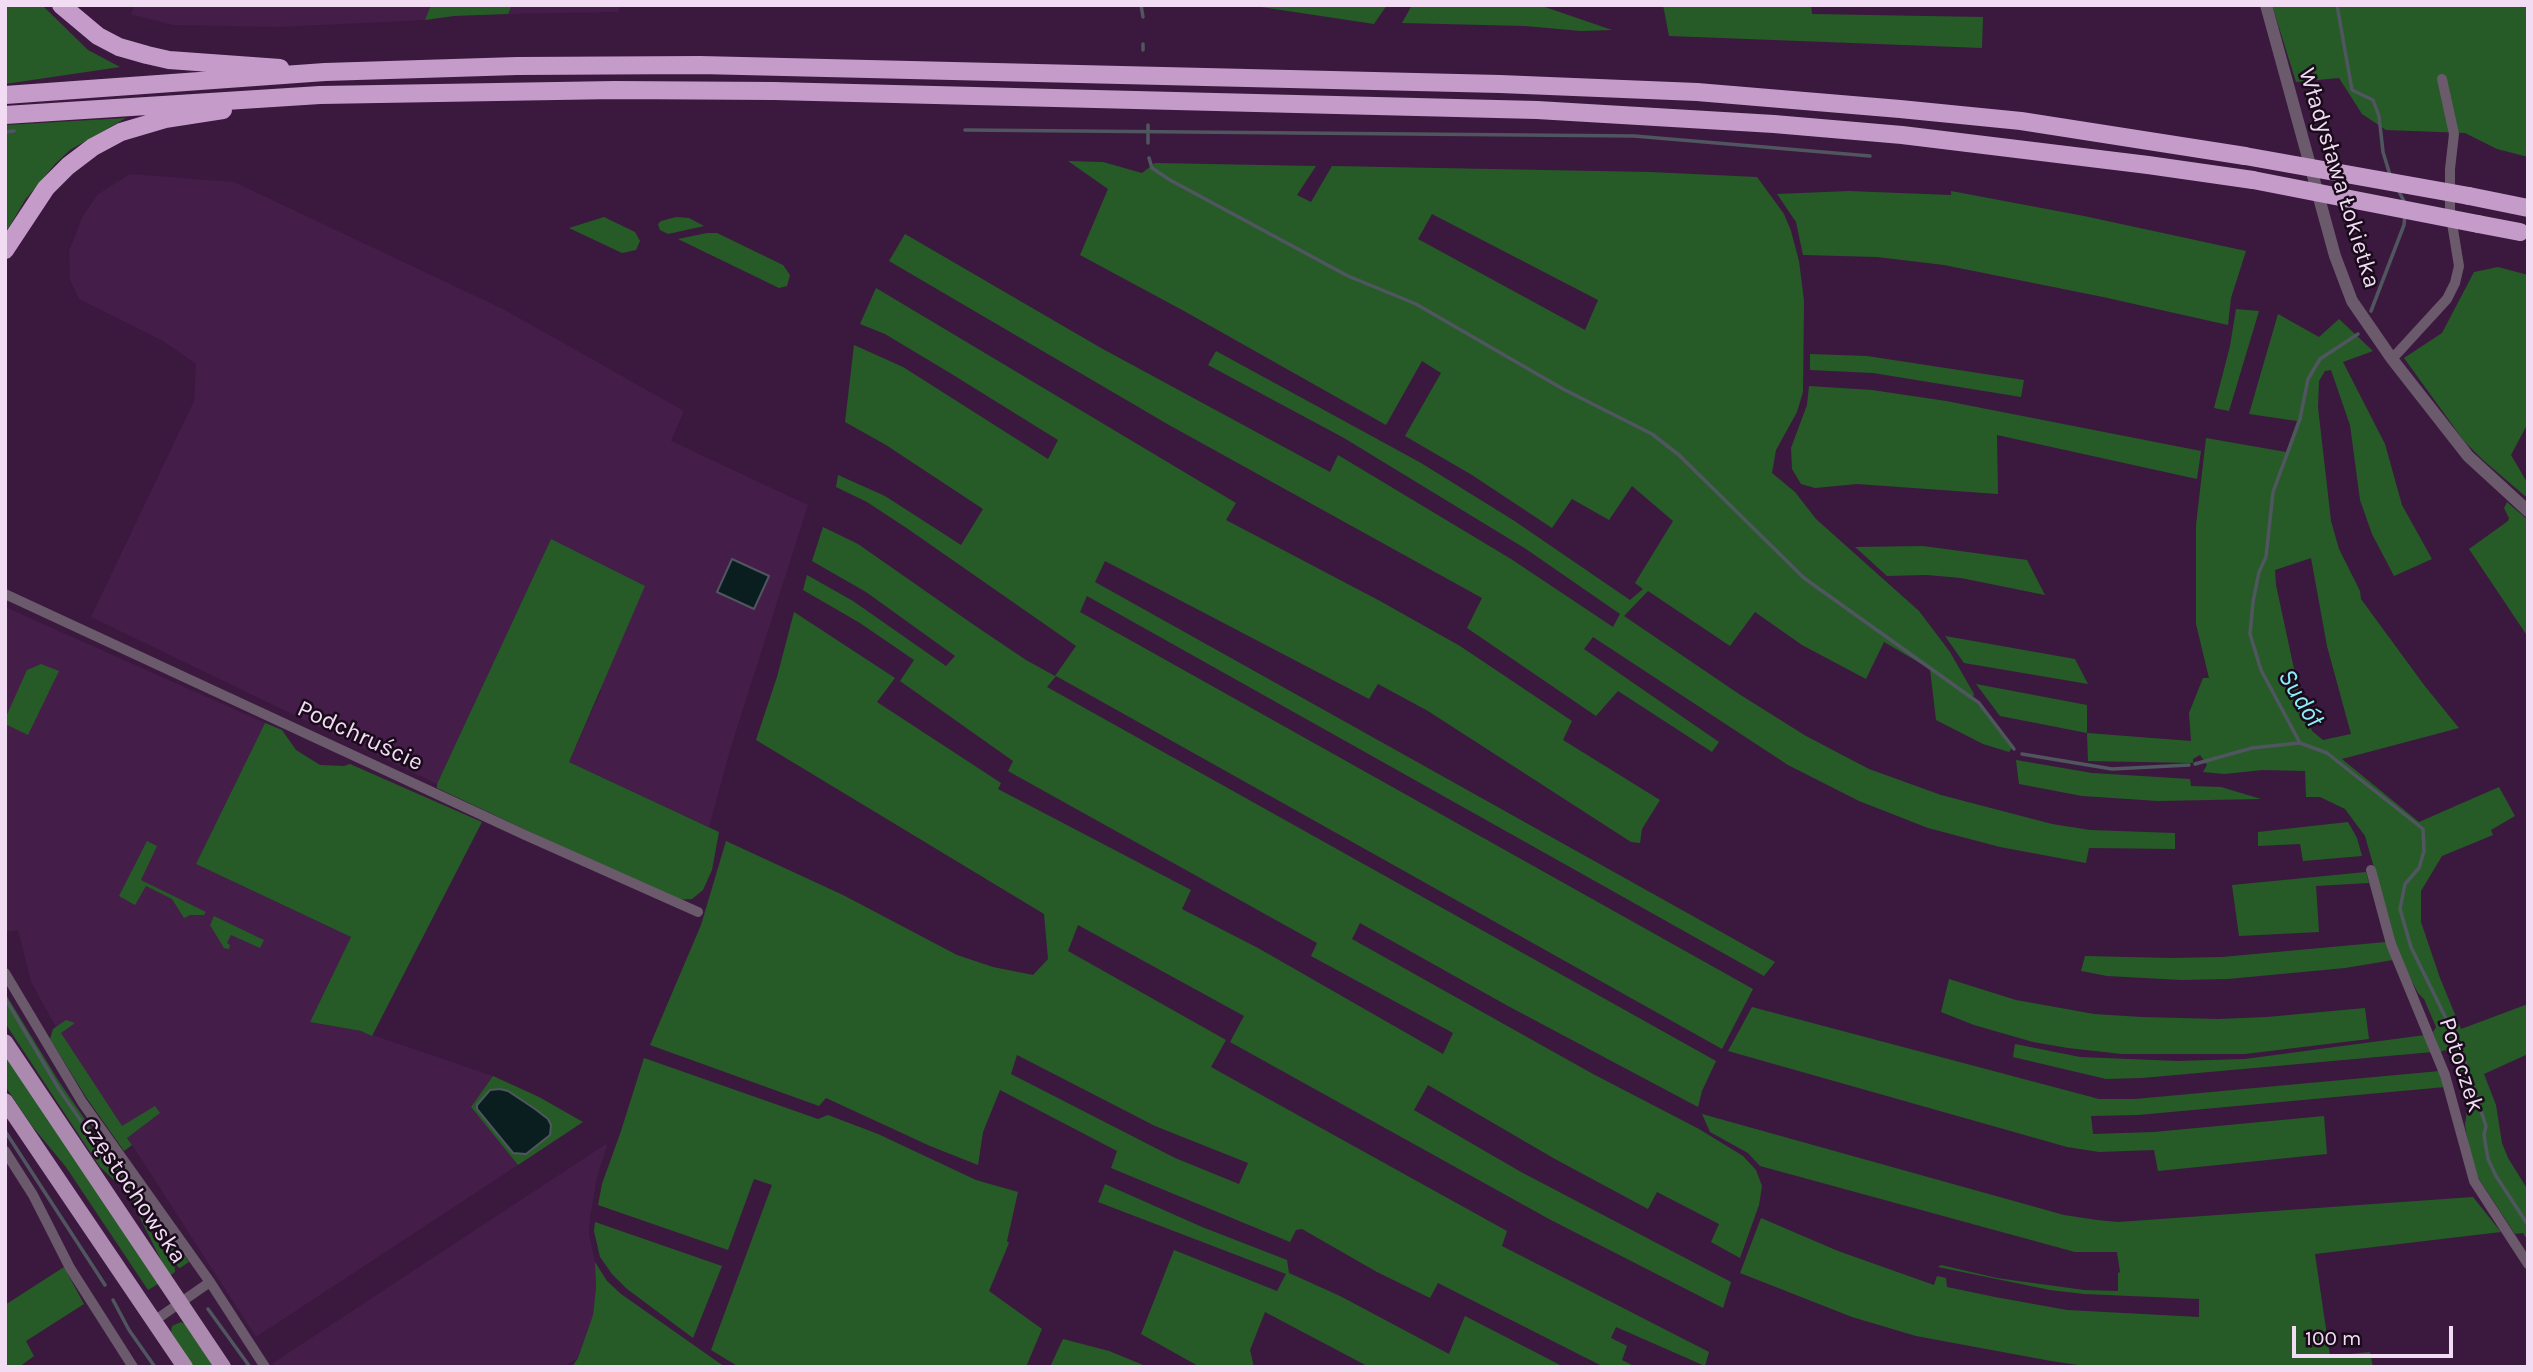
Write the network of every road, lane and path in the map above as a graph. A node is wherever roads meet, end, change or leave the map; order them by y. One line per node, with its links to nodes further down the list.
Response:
1 (61, 5): 3 (highway)
2 (2266, 5): 11 (street, Władysława Łokietka)
3 (325, 72): 5 (highway); 8 (highway, bridge)
4 (2442, 79): 11 (street)
5 (5, 95)
6 (320, 95): 7 (highway); 9 (highway, bridge); 10 (highway)
7 (5, 115)
8 (2528, 208)
9 (2520, 232)
10 (5, 250)
11 (2392, 359): 12 (street, Władysława Łokietka)
12 (2528, 511)
13 (5, 594): 15 (street, Podchruście)
14 (2371, 870): 20 (street, Potoczek)
15 (698, 912)
16 (5, 973): 21 (street)
17 (5, 1042): 22 (main road, Częstochowska)
18 (5, 1101): 23 (main road)
19 (5, 1151): 24 (street)
20 (2528, 1264)
21 (210, 1282): 22 (street); 27 (street)
22 (181, 1304): 23 (street); 26 (main road, Częstochowska)
23 (154, 1321): 25 (main road)
24 (133, 1367)
25 (185, 1367)
26 (223, 1367)
27 (265, 1367)

